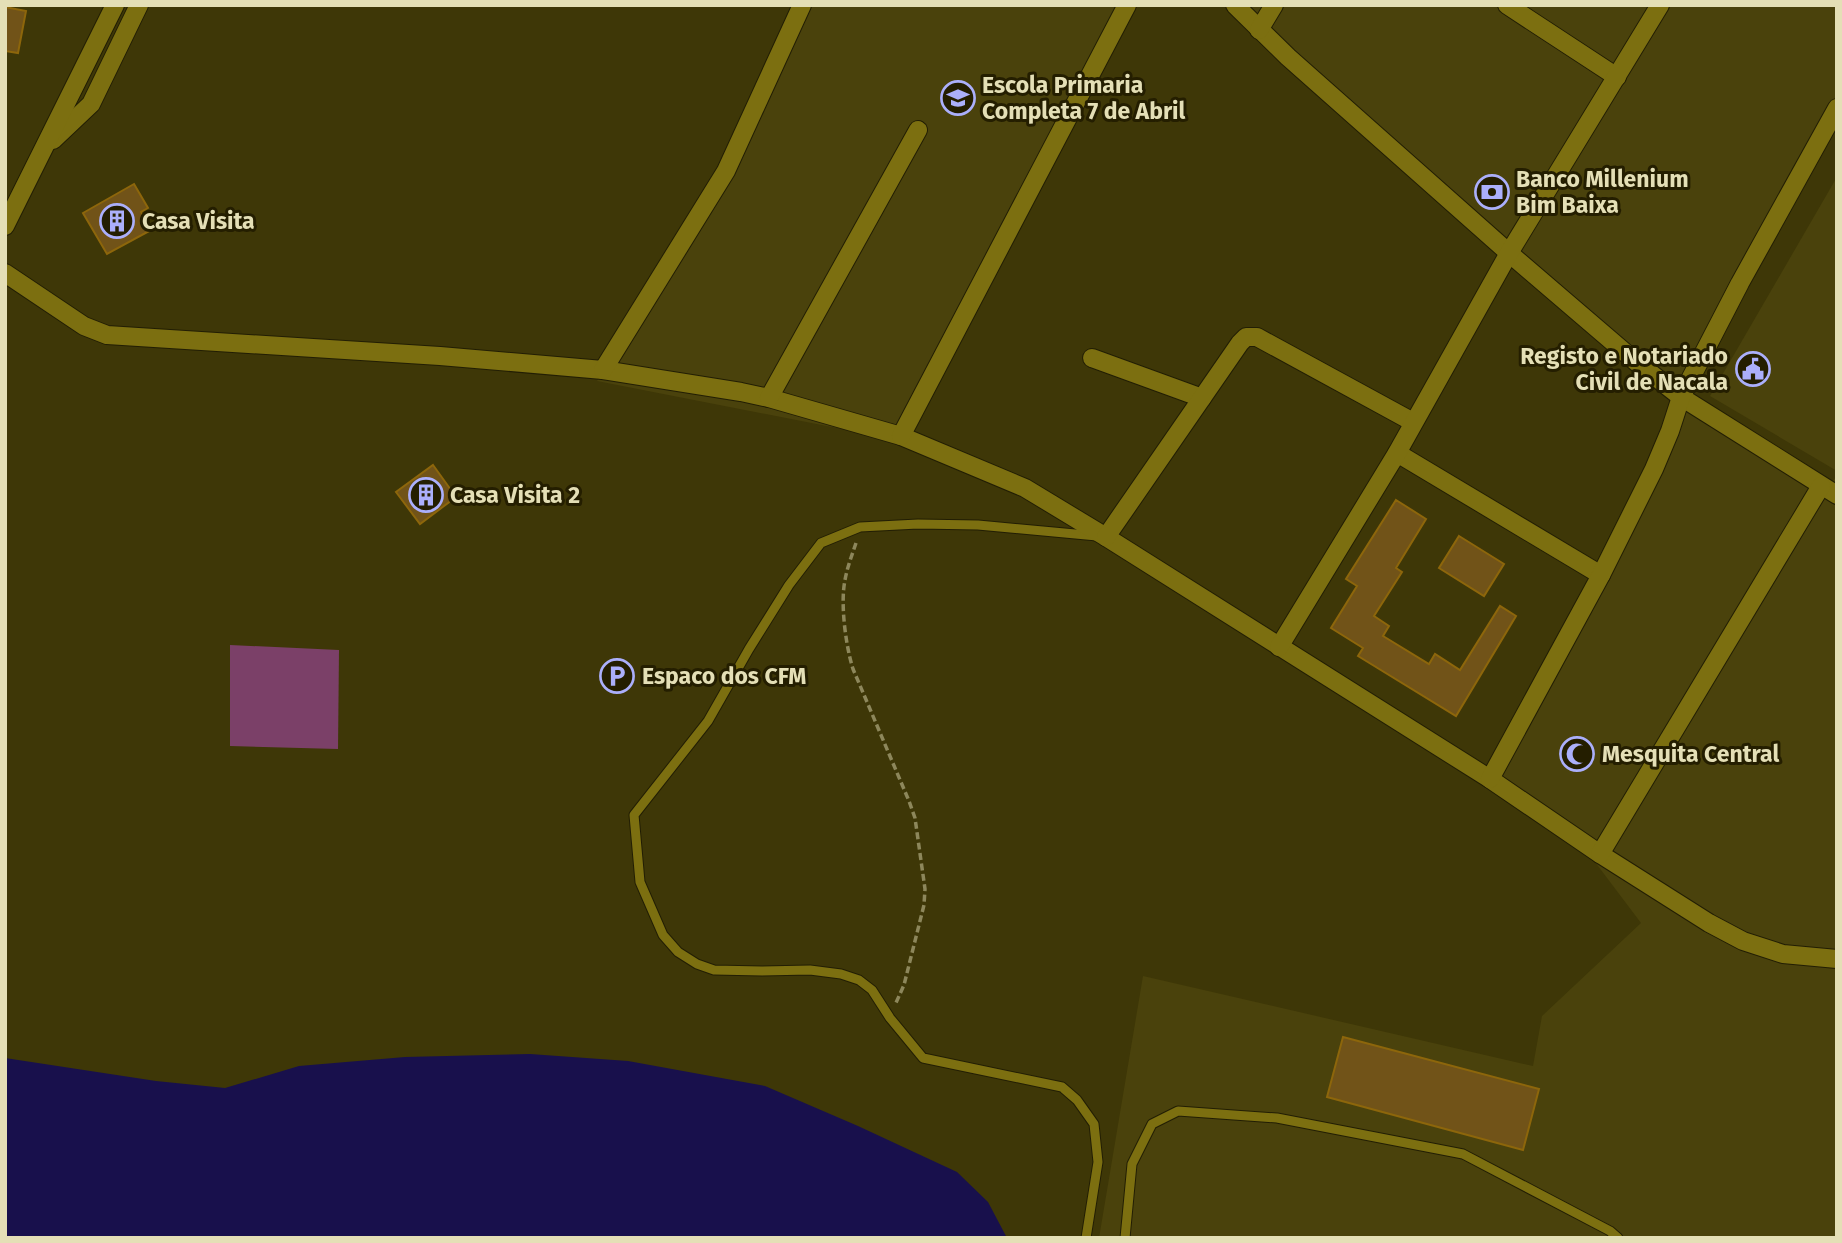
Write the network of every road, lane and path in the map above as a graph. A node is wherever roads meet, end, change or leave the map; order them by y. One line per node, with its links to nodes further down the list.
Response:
1 (115, 5): 13 (street)
2 (139, 5): 13 (street)
3 (802, 5): 18 (street)
4 (1127, 5): 23 (street)
5 (1235, 5): 9 (street)
6 (1274, 5): 9 (street)
7 (1507, 5): 10 (street)
8 (1660, 5): 10 (street)
9 (1259, 30): 15 (street)
10 (1617, 77): 15 (street)
11 (1837, 108): 19 (street)
12 (918, 130): 20 (street)
13 (46, 147): 14 (street)
14 (5, 226)
15 (1509, 253): 19 (street); 22 (street)
16 (5, 273): 18 (street)
17 (1092, 358): 21 (street)
18 (603, 370): 20 (street)
19 (1681, 397): 25 (street); 28 (street)
20 (769, 398): 23 (street)
21 (1202, 398): 22 (street); 27 (street)
22 (1413, 422): 24 (street)
23 (901, 436): 27 (street)
24 (1397, 453): 28 (street); 29 (street)
25 (1829, 491): 31 (street)
26 (860, 527): 27 (lane); 33 (path); 33 (lane)
27 (1106, 537): 29 (street)
28 (1601, 575): 30 (street)
29 (1279, 647): 30 (street)
30 (1490, 779): 31 (street)
31 (1600, 854): 32 (street)
32 (1837, 959)
33 (890, 1018): 34 (lane)
34 (1086, 1238)
35 (1125, 1238): 36 (lane)
36 (1618, 1238)

